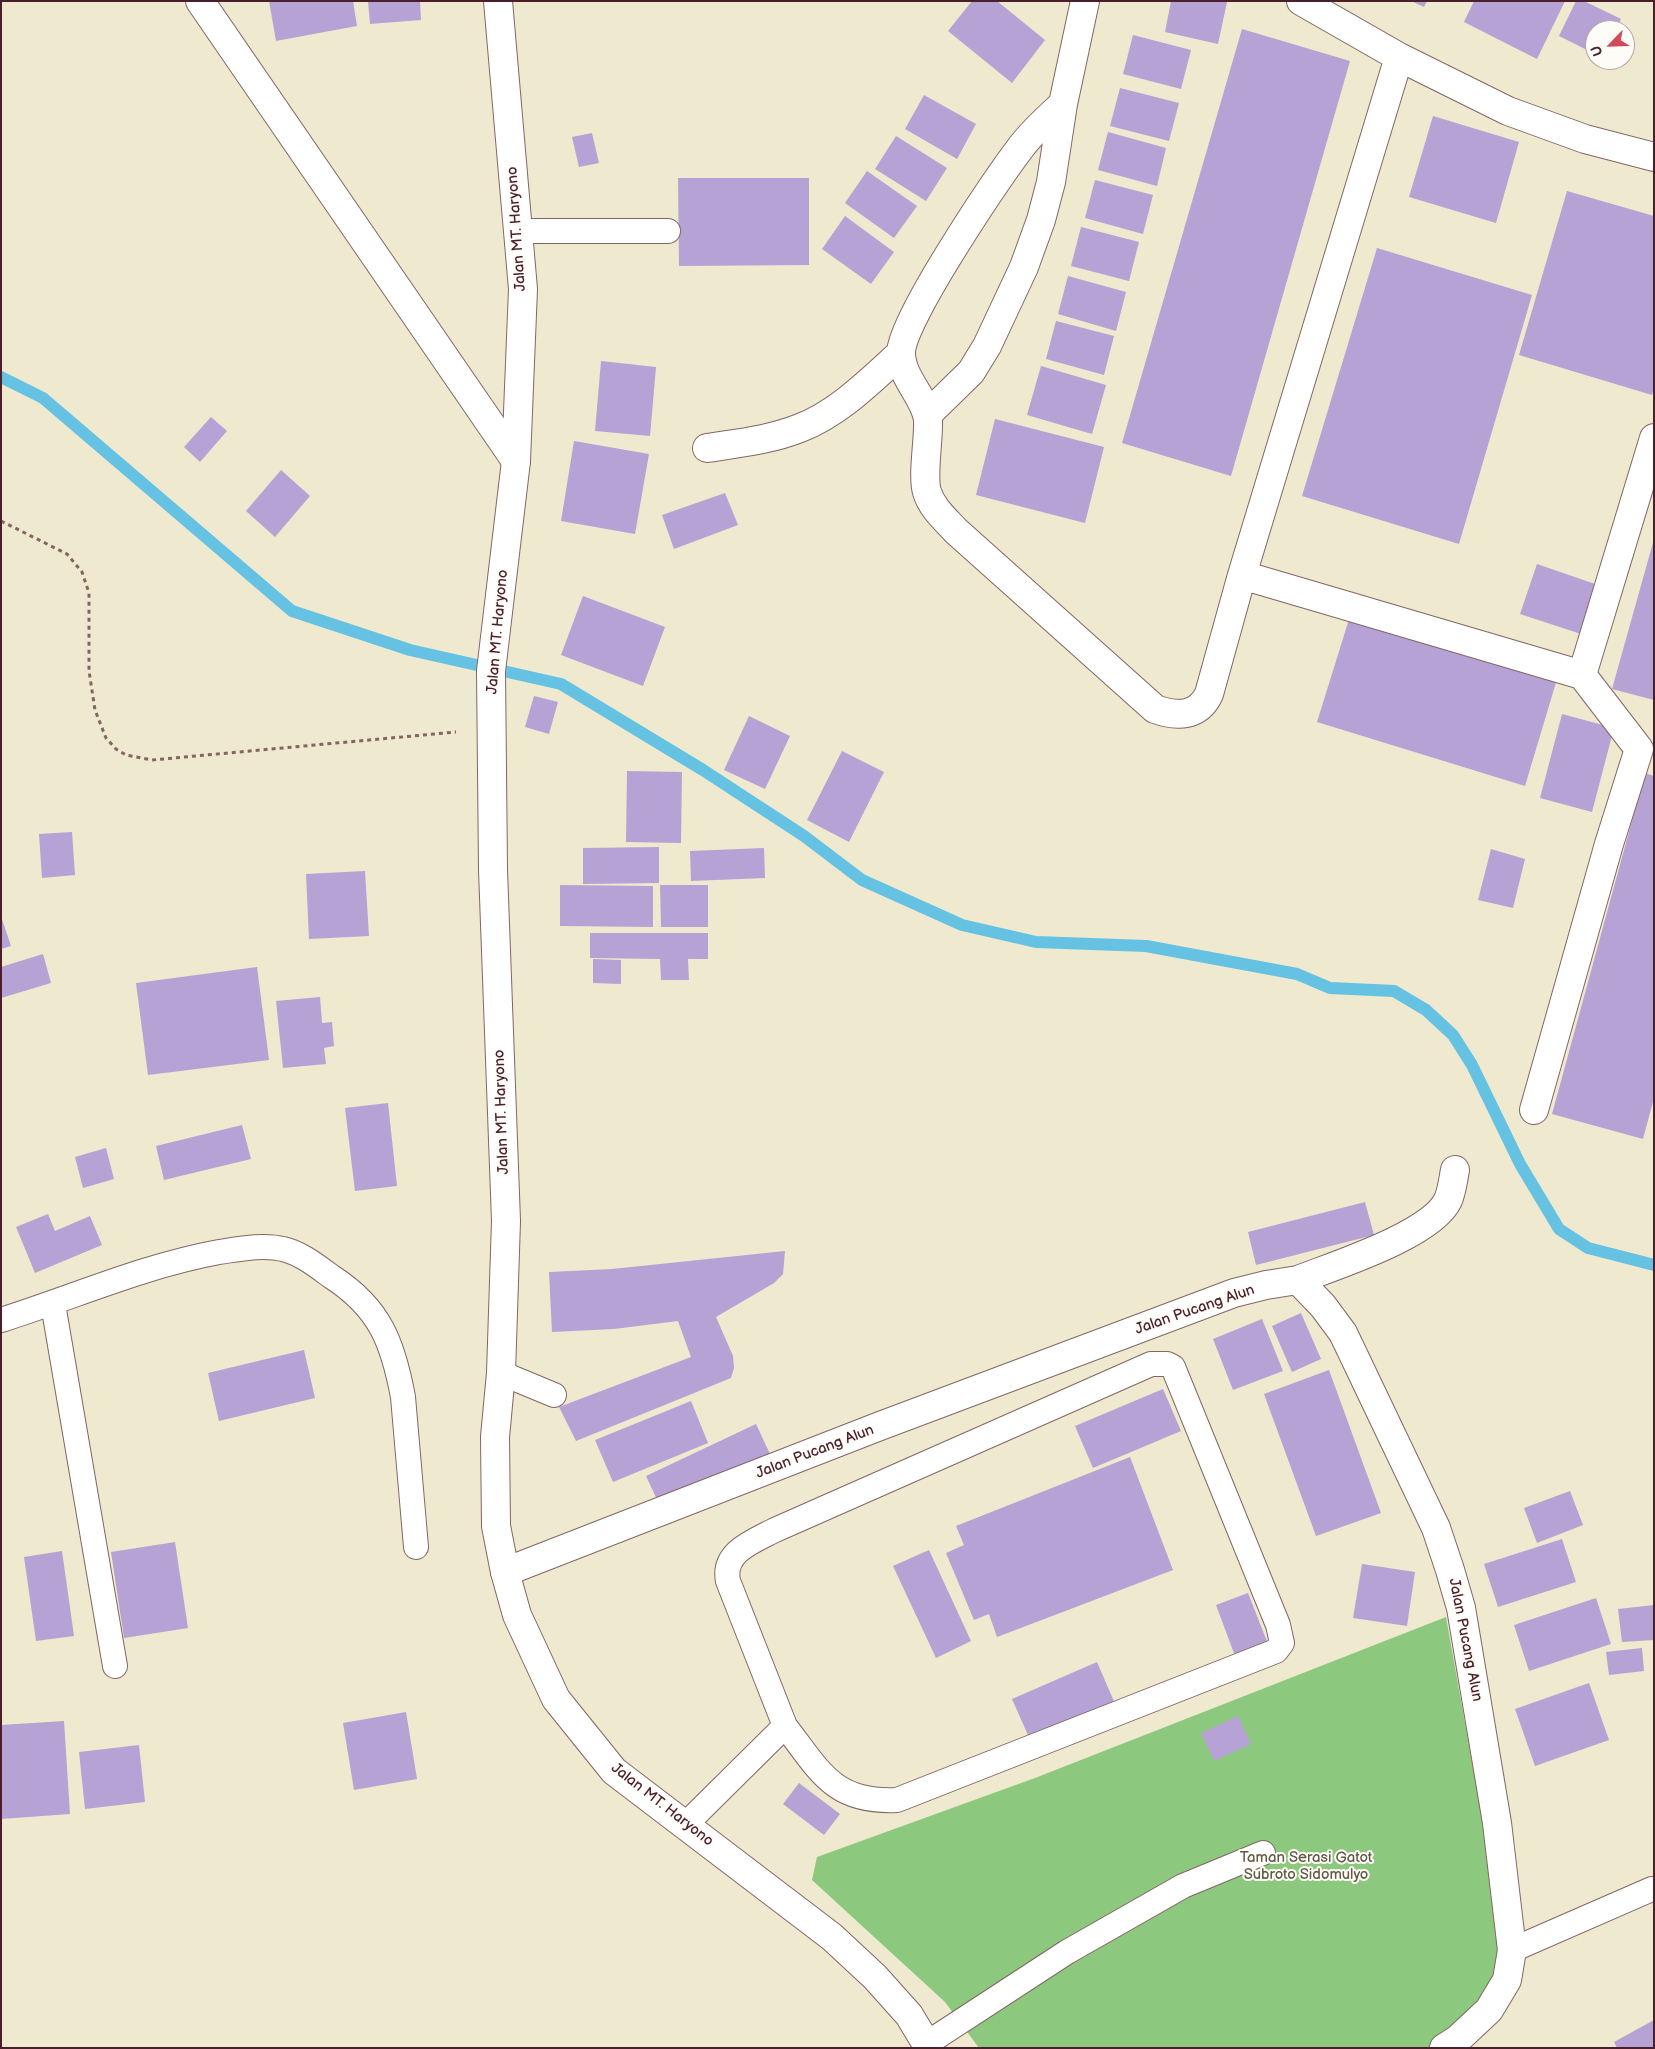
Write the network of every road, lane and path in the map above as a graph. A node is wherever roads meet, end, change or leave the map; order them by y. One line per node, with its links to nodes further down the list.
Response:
1 (200, 1): 14 (street)
2 (498, 1): 8 (street, Jalan MT. Haryono)
3 (1085, 1): 6 (street)
4 (1301, 1): 5 (street)
5 (1399, 57): 7 (street); 16 (street)
6 (1063, 104): 10 (street); 11 (street)
7 (1654, 157)
8 (518, 231): 9 (lane); 14 (street, Jalan MT. Haryono)
9 (668, 231)
10 (901, 353): 11 (street); 13 (street)
11 (928, 415): 16 (street)
12 (1654, 438): 17 (street)
13 (707, 448)
14 (516, 461): 18 (street, Jalan MT. Haryono)
15 (1, 521): 18 (path)
16 (1242, 574): 17 (street)
17 (1582, 675): 19 (street)
18 (492, 728): 25 (street, Jalan MT. Haryono)
19 (1647, 751): 20 (street)
20 (1534, 1110)
21 (1456, 1170): 22 (street)
22 (1298, 1280): 28 (street, Jalan Pucang Alun); 34 (street, Jalan Pucang Alun)
23 (53, 1304): 24 (lane); 27 (lane); 29 (lane)
24 (1, 1320)
25 (501, 1373): 26 (lane); 28 (street, Jalan MT. Haryono)
26 (554, 1395)
27 (416, 1547)
28 (505, 1572): 31 (street, Jalan MT. Haryono)
29 (115, 1666)
30 (785, 1726): 30 (lane); 31 (lane)
31 (685, 1825): 35 (street, Jalan MT. Haryono)
32 (1263, 1853): 35 (lane)
33 (1652, 1889): 34 (lane)
34 (1512, 1950): 36 (street, Jalan Pucang Alun)
35 (928, 2046)
36 (1444, 2048)

